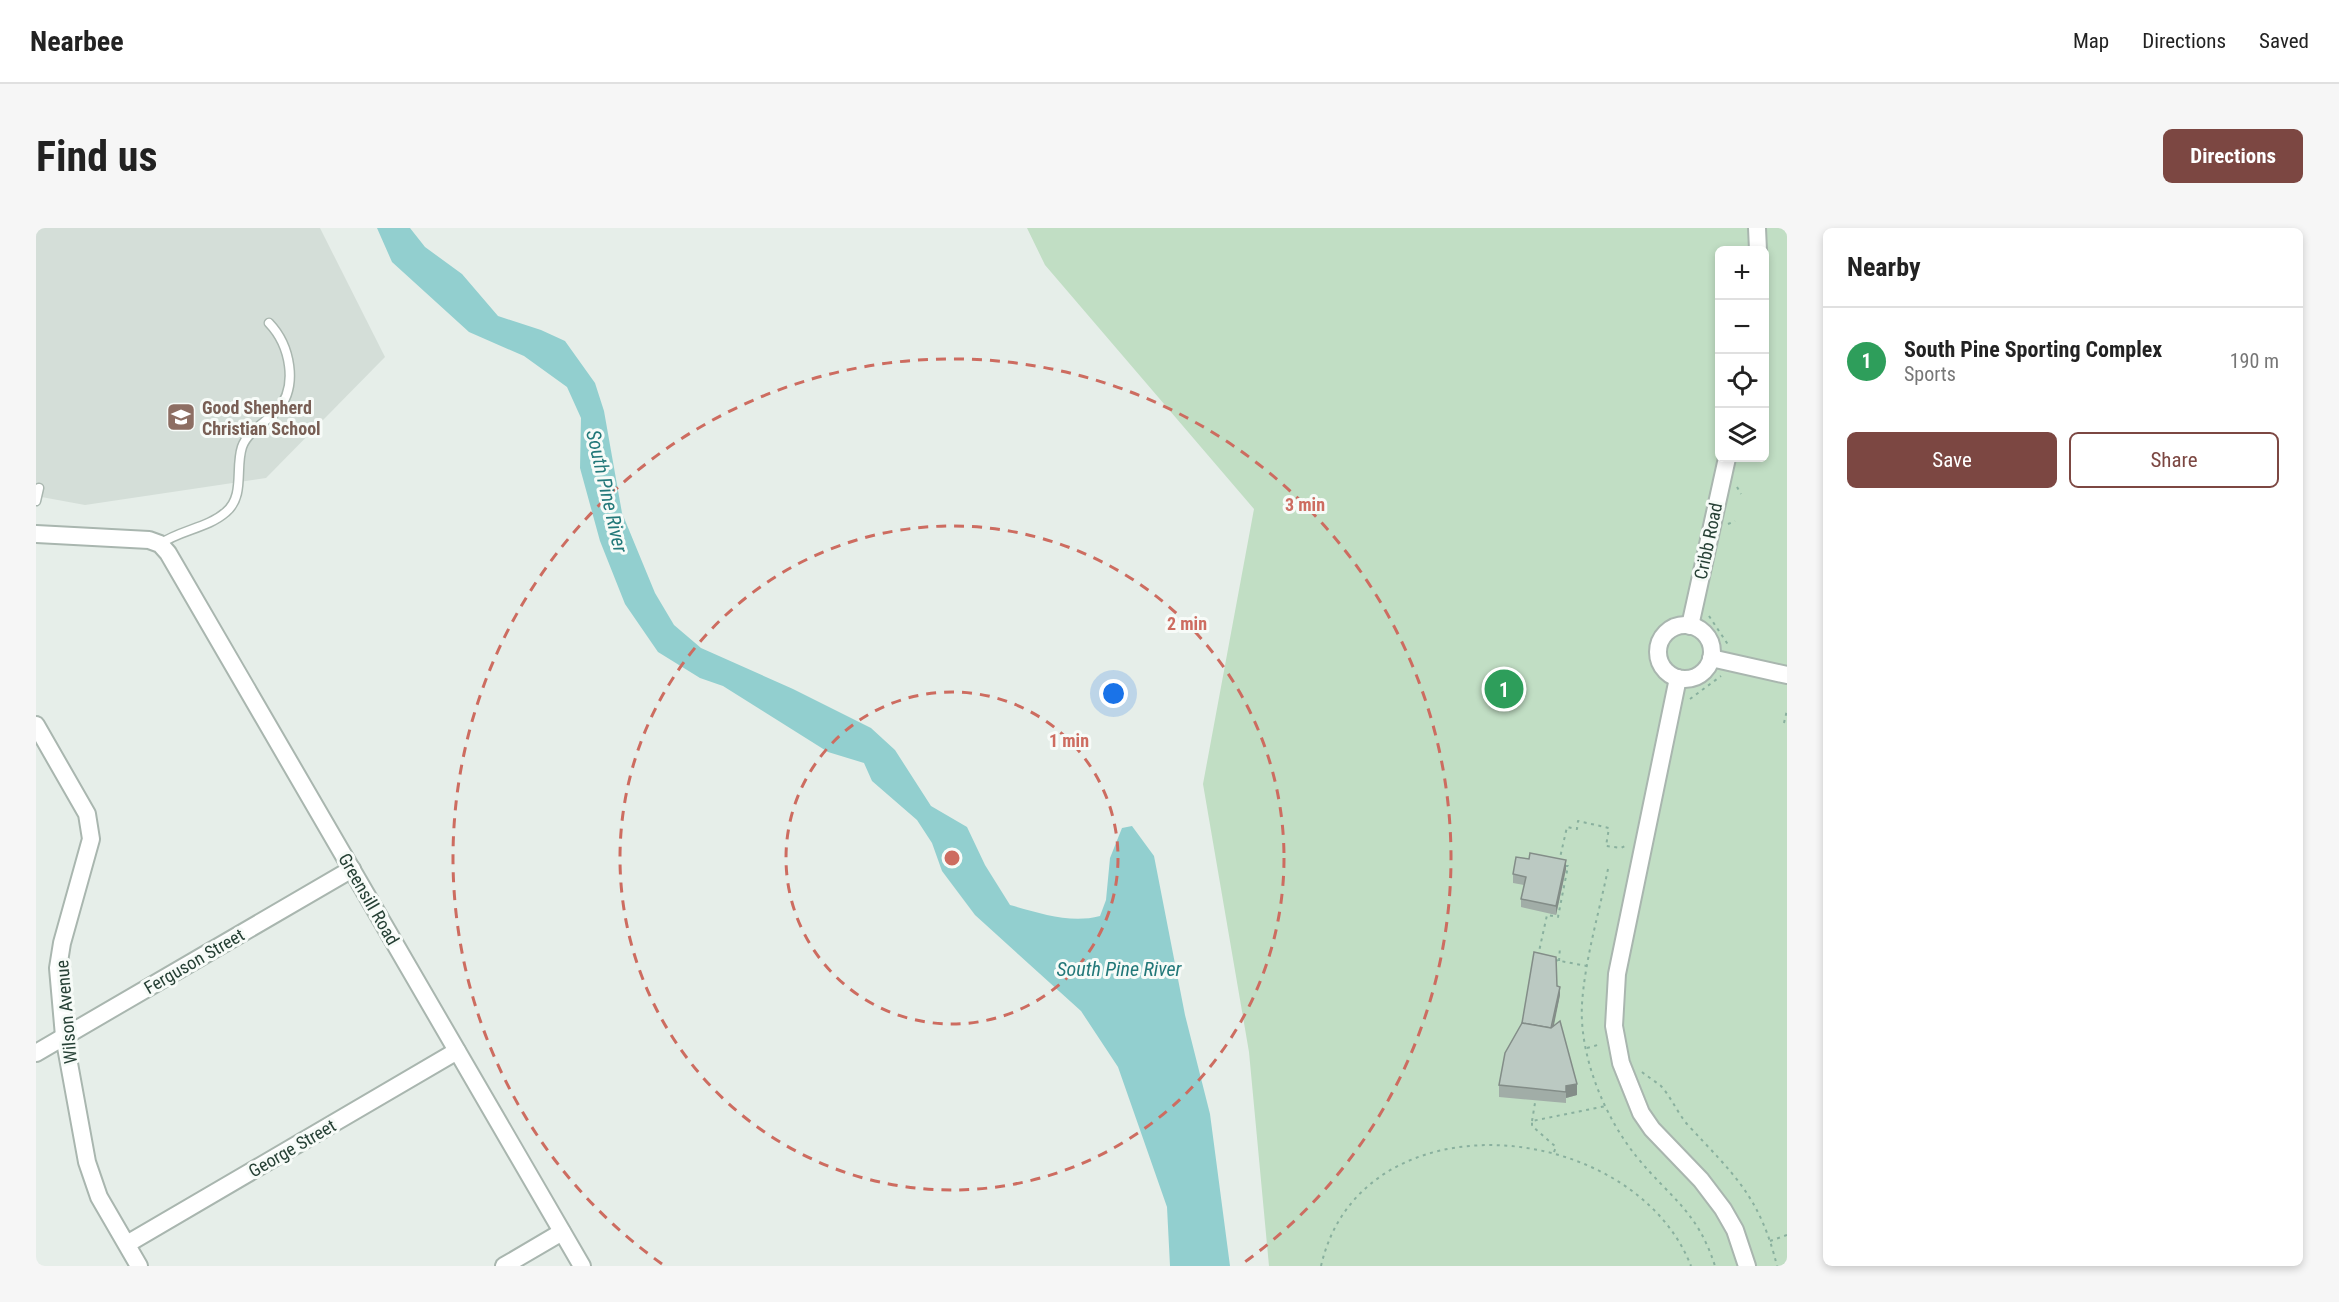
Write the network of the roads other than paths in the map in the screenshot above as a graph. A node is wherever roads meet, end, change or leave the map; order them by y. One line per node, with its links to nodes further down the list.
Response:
1 (1757, 228): 2 (street)
2 (1758, 246)
3 (269, 323): 8 (lane)
4 (1726, 462): 9 (street, Cribb Road)
5 (39, 488): 6 (lane)
6 (36, 501)
7 (36, 534): 8 (street)
8 (155, 542): 14 (street, Greensill Road)
9 (1690, 626): 10 (street); 12 (street)
10 (1710, 658): 11 (street); 12 (street)
11 (1787, 675)
12 (1678, 678): 23 (street)
13 (36, 726): 15 (street, Wilson Avenue)
14 (352, 869): 15 (street, Ferguson Street); 16 (street, Greensill Road)
15 (64, 1036): 17 (street, Ferguson Street); 19 (street, Wilson Avenue)
16 (457, 1051): 18 (street, Greensill Road); 19 (street, George Street)
17 (36, 1053)
18 (562, 1232): 21 (street); 22 (street, Greensill Road)
19 (127, 1244): 20 (street, Wilson Avenue)
20 (139, 1266)
21 (504, 1266)
22 (582, 1266)
23 (1747, 1266)

